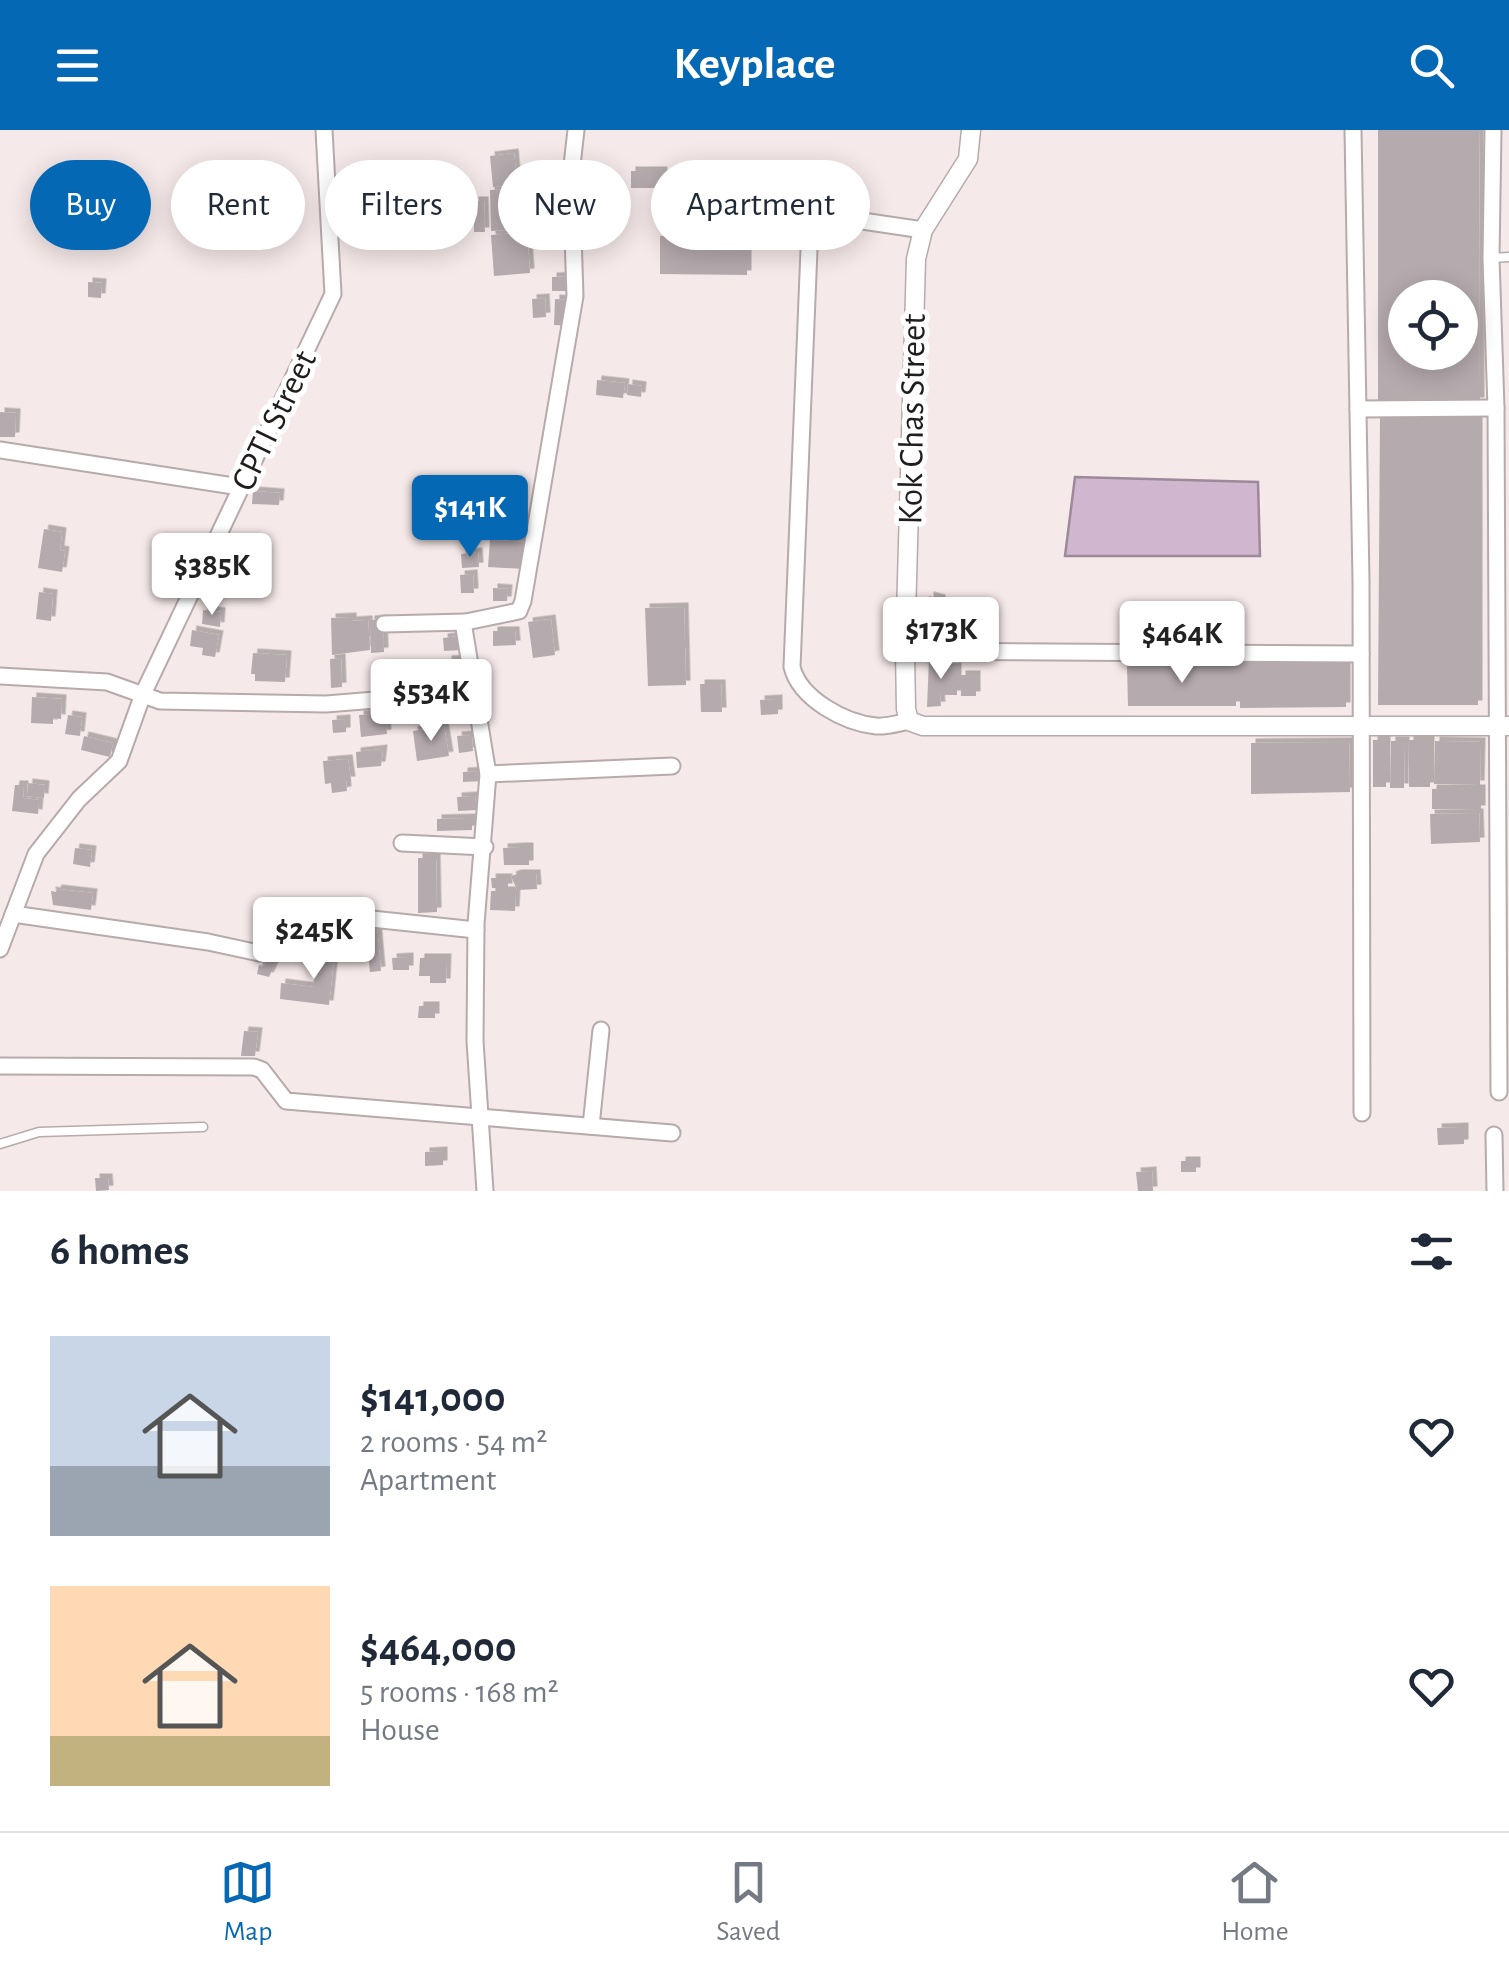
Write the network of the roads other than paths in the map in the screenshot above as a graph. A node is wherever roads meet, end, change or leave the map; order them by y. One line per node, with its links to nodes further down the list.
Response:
1 (324, 130): 12 (street, CPTI Street)
2 (576, 130): 14 (street)
3 (971, 130): 6 (street, Kok Chas Street)
4 (1354, 130): 10 (street)
5 (1493, 130): 8 (street)
6 (923, 230): 16 (street, Kok Chas Street); 21 (street)
7 (1509, 257): 8 (lane)
8 (1491, 258): 9 (street)
9 (1503, 408): 10 (street); 13 (street)
10 (1358, 410): 17 (street)
11 (0, 450): 12 (street)
12 (240, 487): 20 (street, CPTI Street)
13 (1502, 573): 23 (street)
14 (466, 622): 15 (street); 19 (street)
15 (384, 624)
16 (905, 650): 17 (street); 21 (street, Kok Chas Street)
17 (1361, 654): 22 (street)
18 (0, 676): 20 (street)
19 (474, 692): 20 (street); 25 (street)
20 (143, 694): 28 (street, CPTI Street)
21 (909, 721): 22 (street)
22 (1360, 725): 23 (street); 35 (street)
23 (1502, 726): 32 (street)
24 (672, 766): 25 (street)
25 (488, 774): 27 (street)
26 (402, 842): 27 (street)
27 (484, 847): 29 (street)
28 (13, 914): 29 (street); 30 (street, CPTI Street)
29 (476, 930): 36 (street)
30 (0, 949)
31 (600, 1030): 38 (street)
32 (1504, 1050): 34 (street)
33 (0, 1066): 36 (street)
34 (1499, 1092)
35 (1362, 1113)
36 (479, 1117): 38 (street); 42 (street)
37 (203, 1126): 41 (lane)
38 (590, 1126): 39 (street)
39 (672, 1133)
40 (1494, 1135): 43 (street)
41 (0, 1144)
42 (485, 1191)
43 (1494, 1191)

